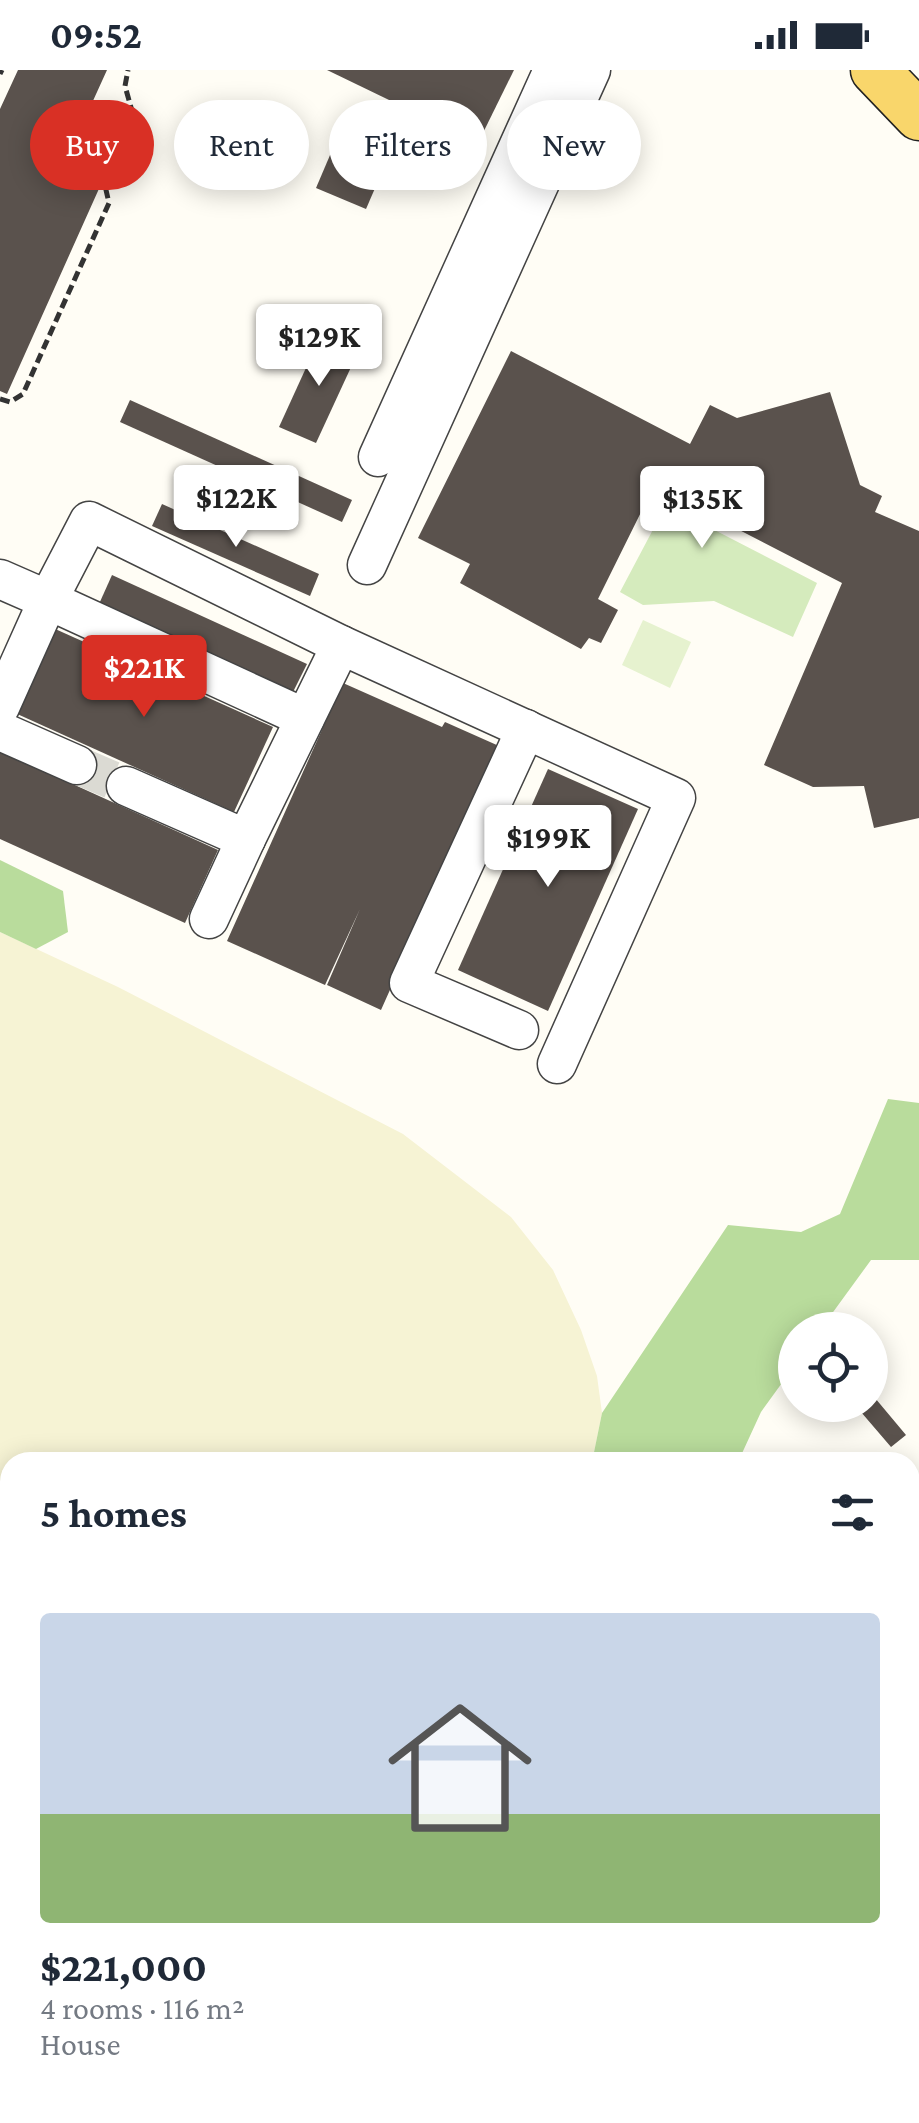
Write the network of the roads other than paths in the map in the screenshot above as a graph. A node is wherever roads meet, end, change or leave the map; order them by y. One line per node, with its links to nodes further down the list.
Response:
1 (553, 70): 5 (street)
2 (591, 70): 6 (street)
3 (875, 70): 4 (main road)
4 (919, 116)
5 (378, 458)
6 (367, 565)
7 (0, 579): 8 (street)
8 (48, 600): 9 (street); 10 (street); 11 (street)
9 (341, 645): 11 (street); 12 (street)
10 (0, 707)
11 (305, 718): 16 (street)
12 (526, 729): 18 (street); 19 (street)
13 (0, 731): 14 (street)
14 (77, 765)
15 (126, 786): 16 (street)
16 (246, 839): 17 (street)
17 (209, 919)
18 (519, 1030)
19 (558, 1064)

